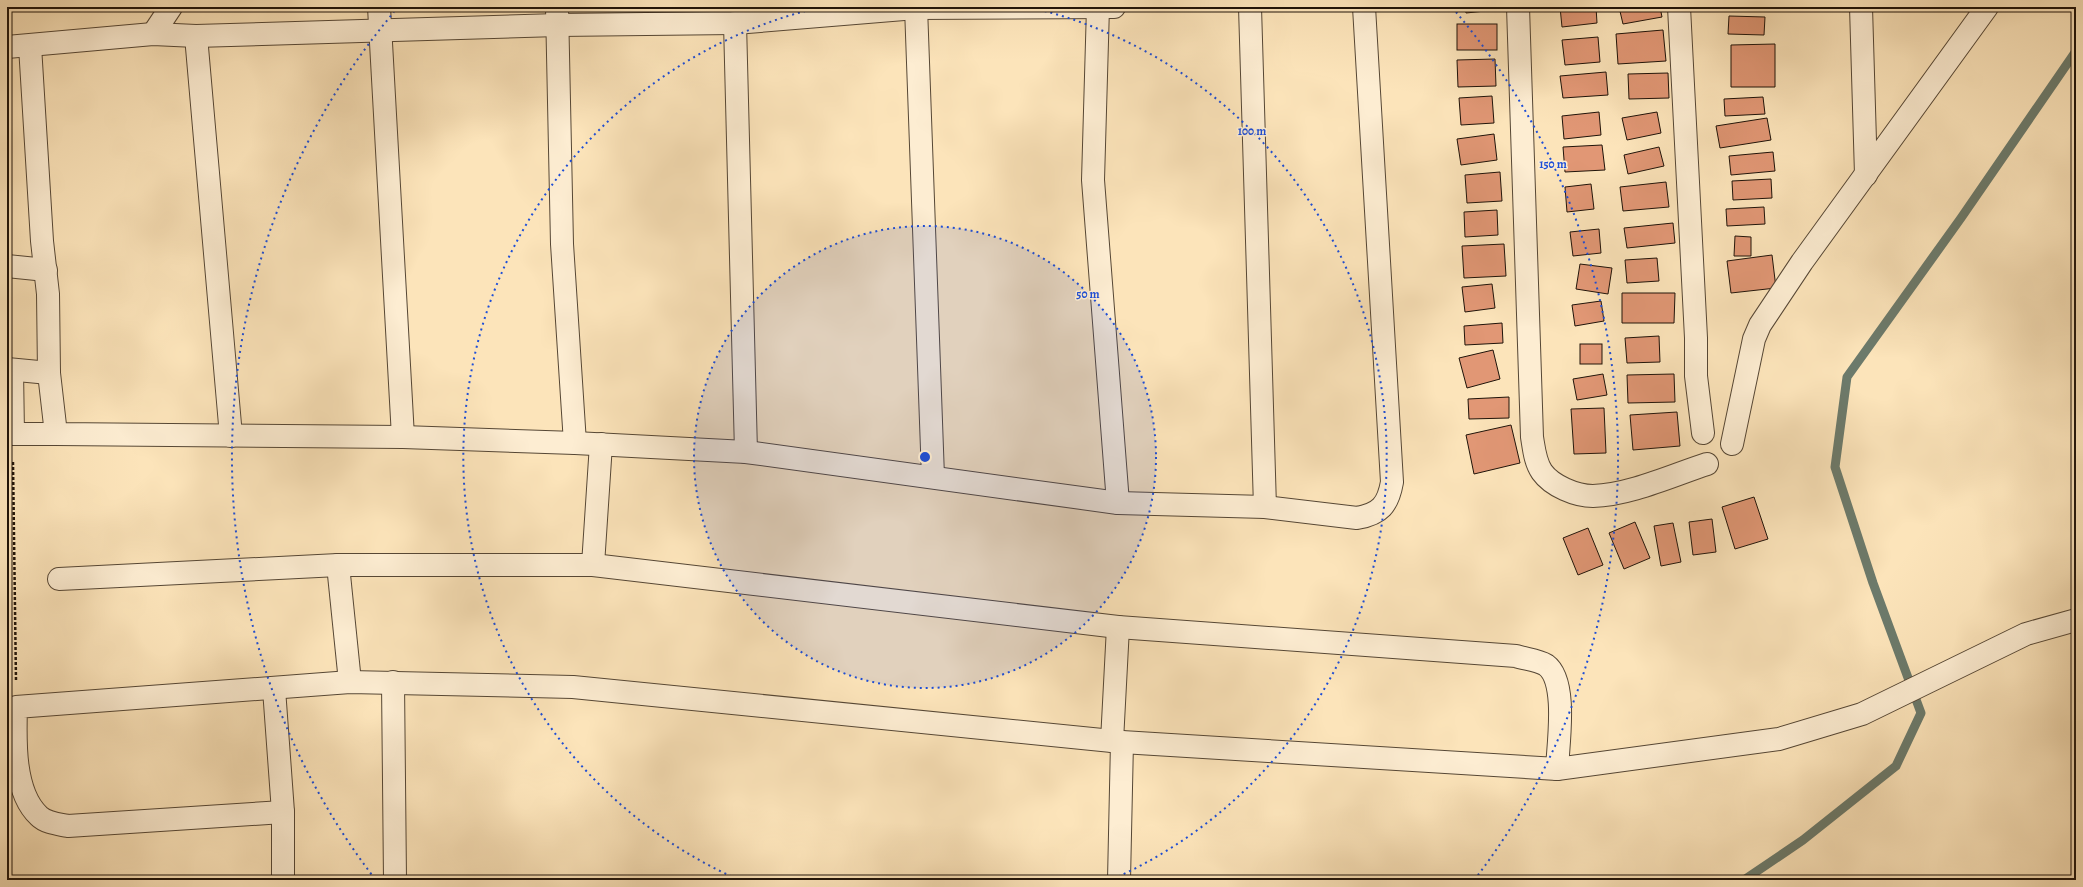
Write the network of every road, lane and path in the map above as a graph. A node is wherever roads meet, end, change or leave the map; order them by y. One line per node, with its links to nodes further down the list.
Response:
1 (171, 7): 15 (street)
2 (379, 7): 14 (street)
3 (916, 7): 4 (street); 11 (street); 34 (street)
4 (1104, 7): 35 (street)
5 (1250, 7): 36 (street)
6 (1364, 7): 36 (street)
7 (1518, 7): 33 (street)
8 (1679, 7): 24 (street)
9 (1862, 7): 19 (street)
10 (1987, 7): 19 (street)
11 (777, 14): 13 (street)
12 (558, 16): 13 (street); 14 (street); 29 (street)
13 (735, 23): 32 (street)
14 (380, 31): 16 (street); 28 (street)
15 (153, 34): 16 (street); 17 (street)
16 (196, 36): 27 (street)
17 (30, 46): 18 (street); 21 (street)
18 (7, 47)
19 (1866, 175): 31 (street)
20 (7, 266): 21 (street)
21 (46, 270): 23 (street)
22 (10, 369): 23 (street); 25 (street)
23 (49, 373): 26 (street)
24 (1703, 433): 31 (street); 33 (street)
25 (13, 434): 26 (street); 45 (path)
26 (56, 434): 27 (street)
27 (231, 436): 28 (street)
28 (403, 437): 29 (street)
29 (575, 443): 30 (street)
30 (601, 444): 32 (street); 37 (street)
31 (1732, 444): 33 (street)
32 (746, 452): 34 (street)
33 (1707, 464)
34 (932, 477): 35 (street)
35 (1118, 503): 36 (street)
36 (1265, 507)
37 (593, 564): 38 (street); 41 (street)
38 (338, 565): 39 (street); 42 (street)
39 (60, 579)
40 (2076, 620): 47 (street)
41 (1118, 627): 46 (street); 47 (street)
42 (350, 682): 43 (street); 44 (street)
43 (393, 682): 46 (street); 50 (street)
44 (274, 689): 45 (street); 48 (street)
45 (12, 707): 48 (street)
46 (1117, 741): 47 (street); 51 (street)
47 (1557, 769)
48 (283, 812): 49 (street)
49 (283, 880)
50 (395, 880)
51 (1119, 880)

